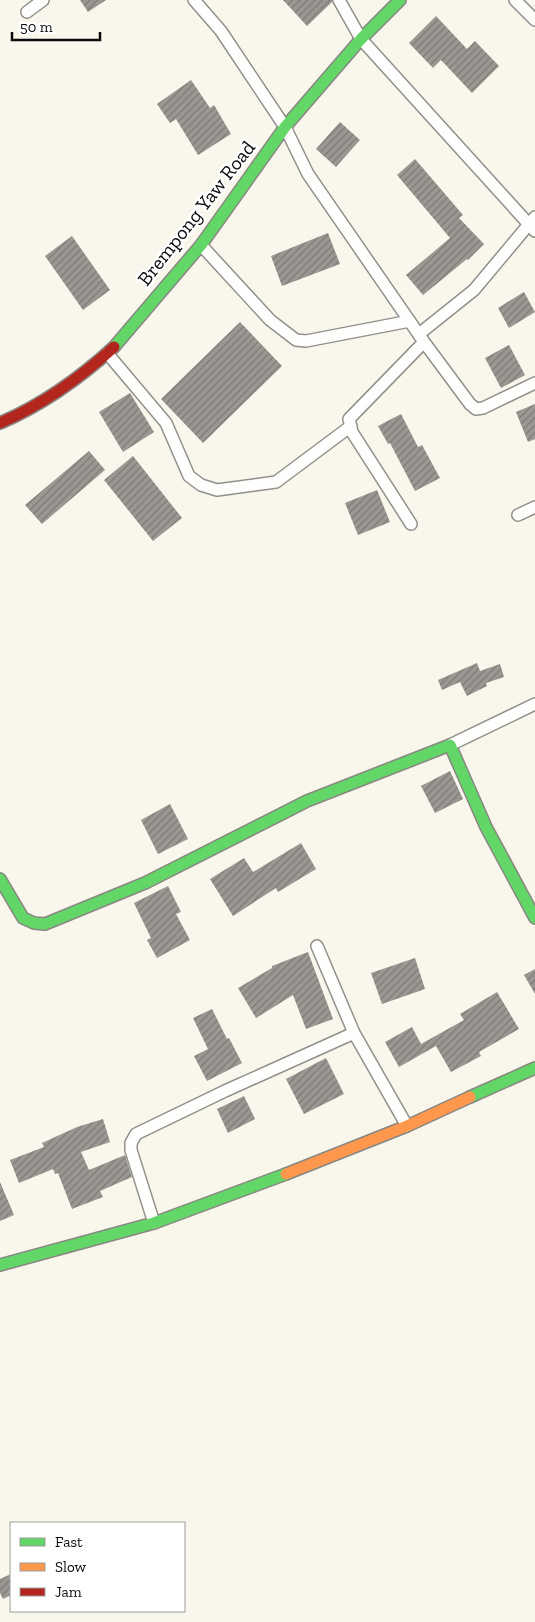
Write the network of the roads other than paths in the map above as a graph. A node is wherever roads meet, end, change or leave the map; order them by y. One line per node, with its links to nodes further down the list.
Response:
1 (43, 0): 6 (street)
2 (194, 0): 9 (street)
3 (339, 0): 8 (street)
4 (400, 0): 8 (street, Brempong Yaw Road)
5 (515, 0): 7 (street)
6 (27, 12)
7 (535, 20)
8 (361, 39): 9 (street, Brempong Yaw Road); 10 (street)
9 (286, 127): 11 (street, Brempong Yaw Road); 12 (street)
10 (533, 224): 13 (street)
11 (201, 245): 12 (street); 14 (street, Brempong Yaw Road)
12 (410, 321): 13 (street)
13 (422, 338): 15 (street); 17 (street)
14 (107, 353): 16 (street, Brempong Yaw Road); 17 (street)
15 (535, 383)
16 (0, 424)
17 (351, 426): 20 (street)
18 (535, 507): 19 (street)
19 (518, 515)
20 (411, 524)
21 (535, 704): 22 (street)
22 (450, 745): 23 (street); 24 (street)
23 (0, 879)
24 (535, 918)
25 (317, 946): 26 (street)
26 (354, 1033): 28 (street); 29 (street)
27 (535, 1068): 28 (street)
28 (407, 1126): 29 (street)
29 (154, 1223): 30 (street)
30 (0, 1265)

